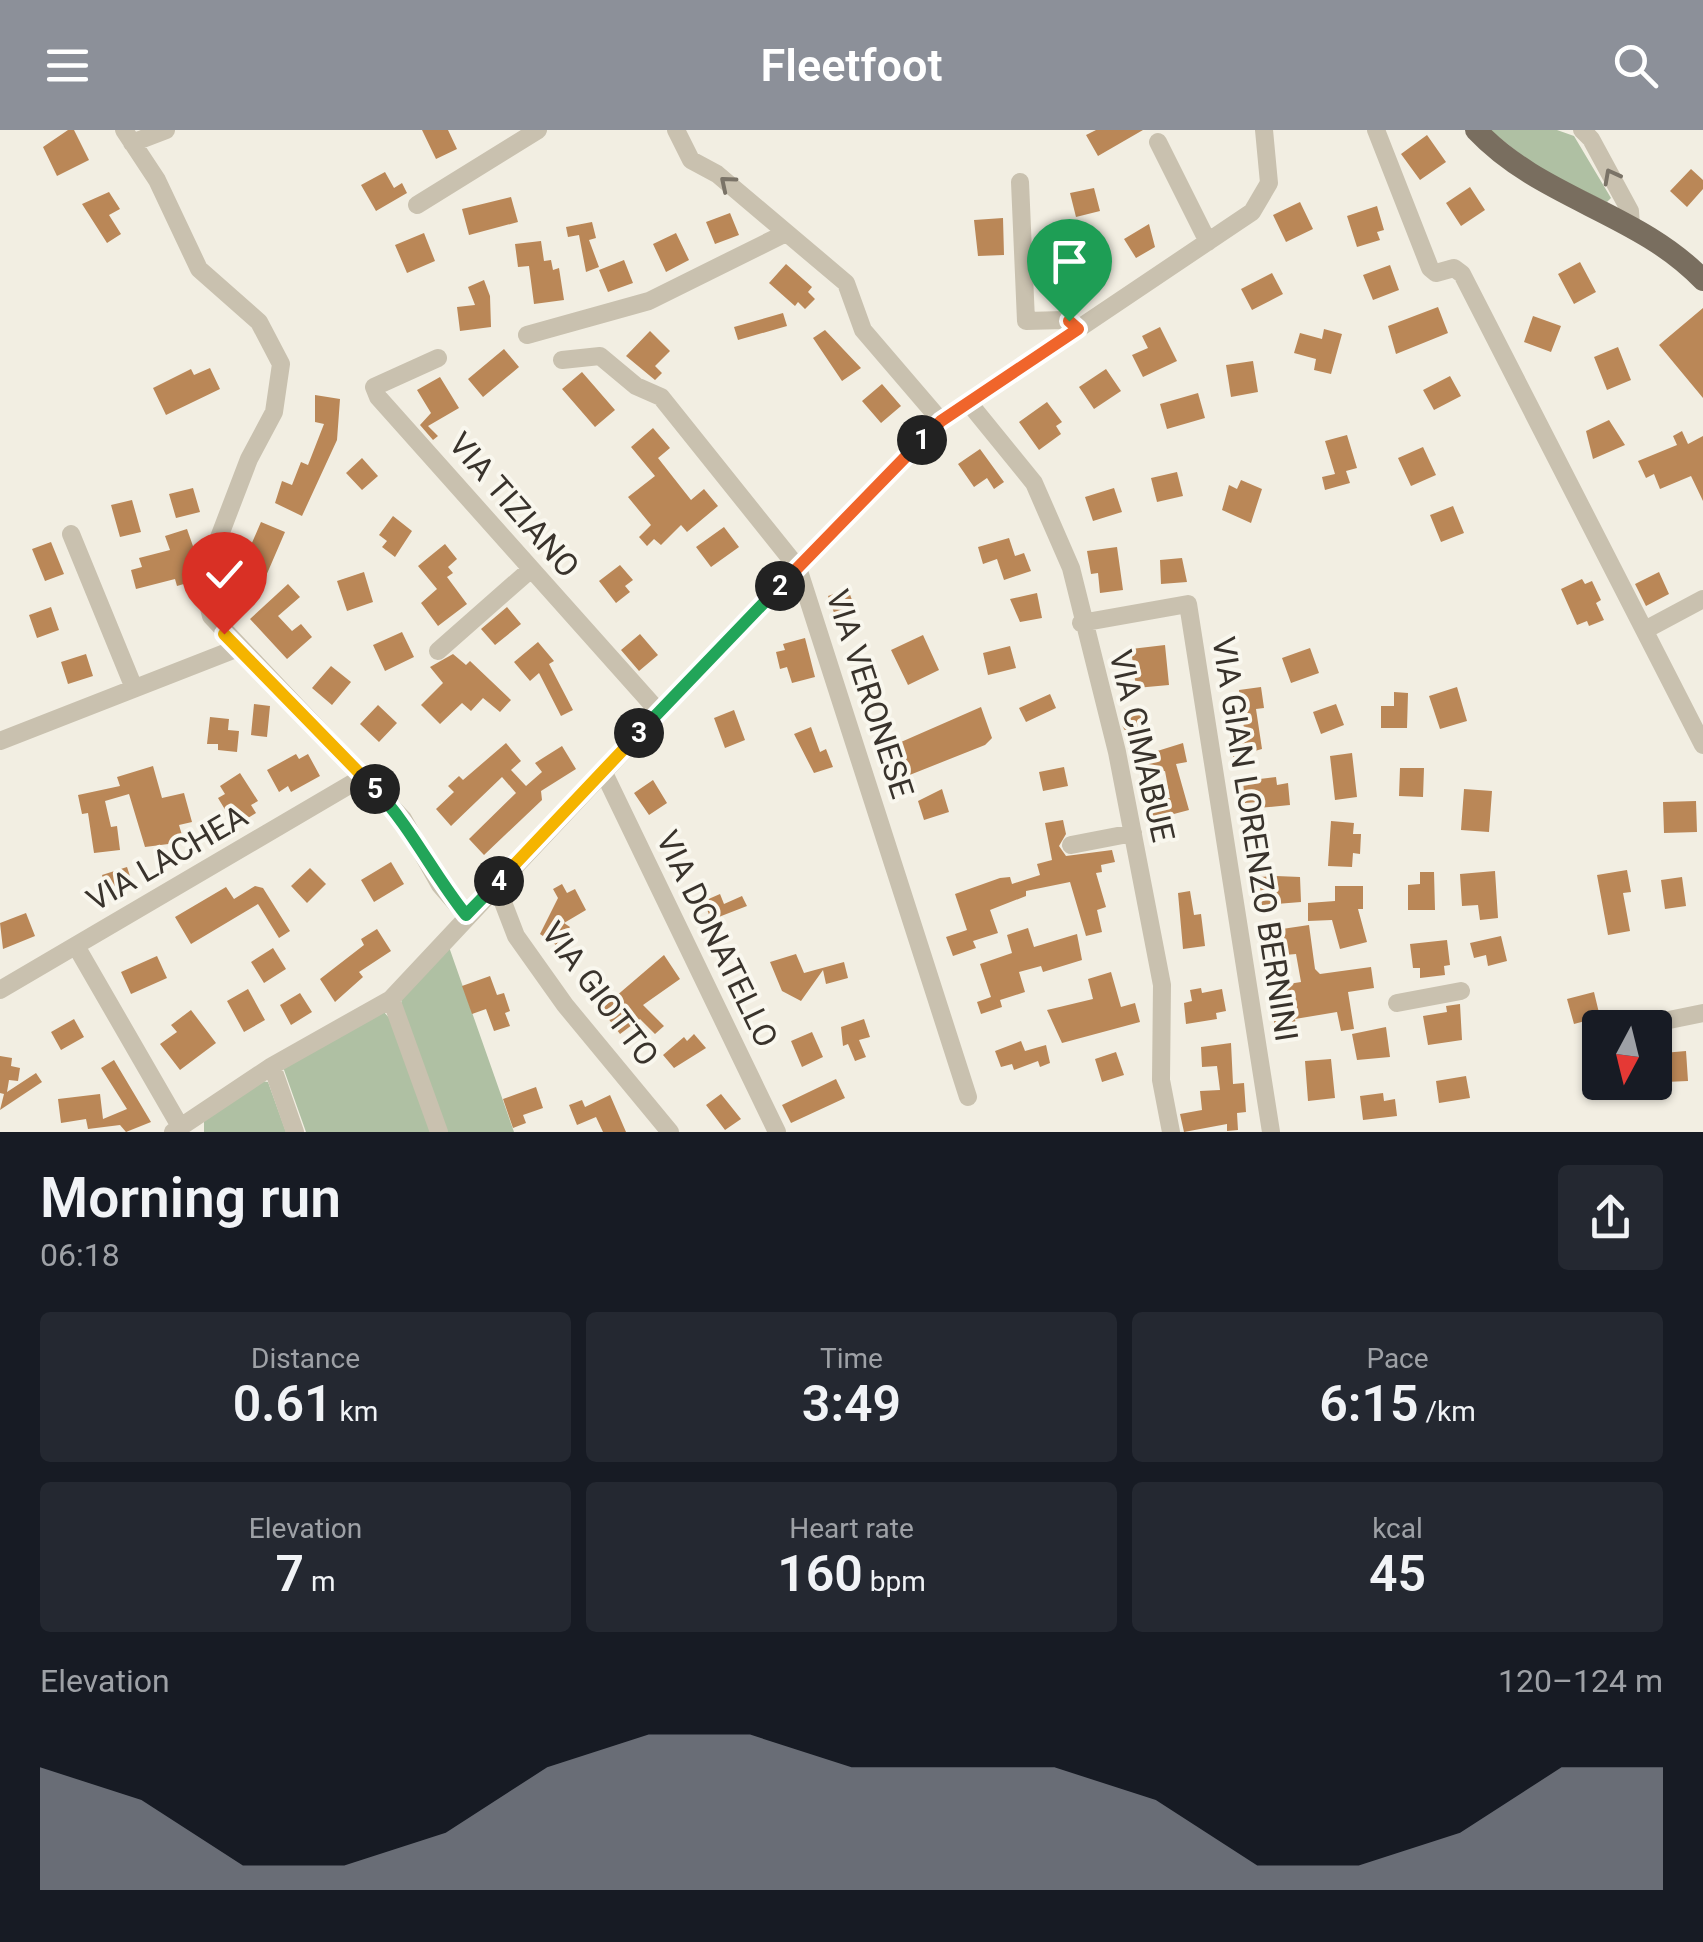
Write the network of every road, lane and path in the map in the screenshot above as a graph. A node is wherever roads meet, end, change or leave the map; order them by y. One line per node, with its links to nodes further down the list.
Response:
1 (166, 130): 8 (street)
2 (538, 130): 11 (street)
3 (676, 130): 13 (street, one-way to 3)
4 (1264, 130): 14 (street)
5 (1376, 130): 27 (street)
6 (1476, 130): 12 (main road)
7 (1582, 130): 12 (street, one-way to 7)
8 (128, 136): 28 (street)
9 (1158, 142): 14 (street)
10 (1020, 182): 16 (street)
11 (417, 205)
12 (1631, 226): 15 (main road)
13 (784, 234): 17 (street); 21 (street)
14 (1208, 242): 16 (street)
15 (1703, 280)
16 (1078, 329): 20 (street)
17 (527, 335)
18 (438, 358): 24 (street, VIA TIZIANO)
19 (562, 360): 23 (street, VIA VERONESE)
20 (969, 403): 21 (street); 26 (street, VIA CIMABUE)
21 (941, 421): 23 (street)
22 (71, 534): 30 (street)
23 (798, 568): 31 (street); 48 (street, VIA VERONESE)
24 (530, 570): 29 (street); 31 (street, VIA TIZIANO)
25 (1703, 599): 27 (street)
26 (1081, 623): 36 (street, VIA CIMABUE); 55 (street, VIA GIAN LORENZO BERNINI)
27 (1645, 630): 33 (street)
28 (238, 648): 30 (street); 35 (street)
29 (438, 651)
30 (134, 688): 32 (street)
31 (659, 712): 34 (street)
32 (0, 741)
33 (1703, 745)
34 (603, 772): 38 (street); 53 (street, VIA DONATELLO)
35 (363, 777): 39 (street); 40 (street, VIA LACHEA)
36 (1133, 833): 37 (street); 54 (street, VIA CIMABUE)
37 (1071, 845)
38 (496, 884): 39 (street); 52 (street, VIA GIOTTO)
39 (466, 915): 43 (street)
40 (76, 946): 41 (street, VIA LACHEA); 49 (street)
41 (0, 990)
42 (1461, 990): 44 (street)
43 (391, 1000): 47 (street); 51 (street)
44 (1397, 1003)
45 (1703, 1014): 46 (street)
46 (1672, 1020)
47 (272, 1066): 49 (street); 50 (street)
48 (968, 1098)
49 (186, 1128)
50 (296, 1132)
51 (439, 1132)
52 (670, 1132)
53 (777, 1132)
54 (1172, 1132)
55 (1271, 1132)

